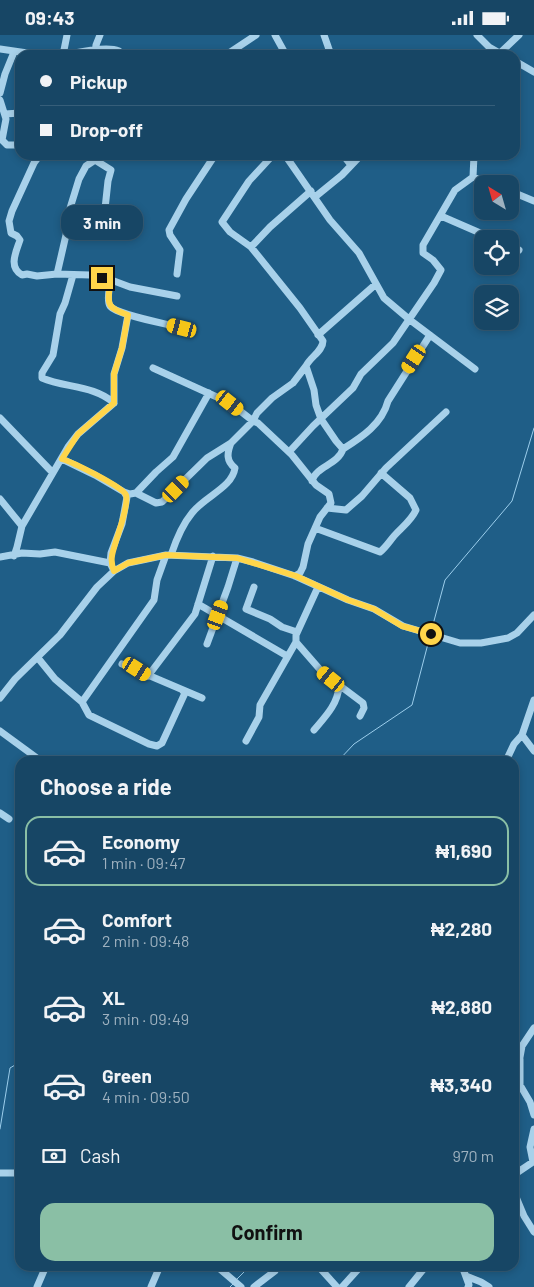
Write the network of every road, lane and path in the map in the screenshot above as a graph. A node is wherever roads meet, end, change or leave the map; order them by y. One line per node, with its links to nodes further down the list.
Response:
1 (67, 35): 9 (street)
2 (100, 35): 10 (street)
3 (256, 35): 11 (street)
4 (275, 35): 12 (street)
5 (324, 35): 13 (street)
6 (477, 35): 14 (street)
7 (519, 35): 15 (street)
8 (0, 49): 16 (street)
9 (63, 50)
10 (96, 50)
11 (234, 50)
12 (283, 50)
13 (329, 50)
14 (494, 50)
15 (505, 50)
16 (14, 52): 19 (street)
17 (520, 64): 18 (street)
18 (534, 72)
19 (0, 93)
20 (0, 100): 22 (street)
21 (15, 113): 22 (street)
22 (5, 114): 23 (street)
23 (15, 145)
24 (36, 160): 42 (street)
25 (93, 160): 42 (street)
26 (99, 160): 39 (street)
27 (212, 160): 43 (street)
28 (268, 160): 41 (street)
29 (289, 160): 35 (street)
30 (347, 160): 33 (street)
31 (356, 160): 33 (street)
32 (474, 160): 34 (street)
33 (351, 165): 35 (street)
34 (473, 177): 38 (street)
35 (313, 194): 41 (street); 46 (street)
36 (519, 195): 37 (street)
37 (534, 201)
38 (442, 216): 40 (street); 49 (street)
39 (114, 222)
40 (474, 230)
41 (251, 247): 51 (street)
42 (56, 274): 44 (street)
43 (177, 274)
44 (73, 275): 45 (street); 57 (street)
45 (106, 278): 47 (street); 48 (street)
46 (376, 284): 49 (street); 51 (street)
47 (177, 296)
48 (128, 315): 50 (street); 57 (street)
49 (410, 320): 52 (street); 60 (street)
50 (182, 328)
51 (318, 335): 53 (street)
52 (430, 335): 55 (street); 63 (street)
53 (306, 366): 60 (street); 61 (street)
54 (153, 367): 56 (street)
55 (475, 369)
56 (209, 393): 61 (street); 70 (street)
57 (114, 403): 65 (street)
58 (446, 412): 67 (street)
59 (0, 418): 66 (street)
60 (321, 419): 63 (street); 64 (street)
61 (253, 421): 62 (street); 64 (street)
62 (231, 443): 70 (street); 75 (street)
63 (344, 449): 68 (street)
64 (289, 452): 68 (street)
65 (62, 459): 66 (street); 69 (street)
66 (52, 472): 73 (street)
67 (381, 473): 72 (street); 74 (street)
68 (312, 481): 72 (street)
69 (124, 492): 70 (street); 80 (street)
70 (136, 493)
71 (0, 499): 73 (street)
72 (327, 509): 74 (street)
73 (22, 527): 76 (street)
74 (315, 528): 82 (street)
75 (168, 555): 77 (street); 81 (street); 100 (street)
76 (14, 556): 78 (street); 80 (street)
77 (213, 556): 79 (street); 85 (street)
78 (0, 557)
79 (237, 558): 82 (street); 86 (street)
80 (110, 563): 81 (street)
81 (114, 571): 92 (street)
82 (296, 576): 84 (street)
83 (254, 587): 88 (street)
84 (318, 587): 87 (street); 88 (street)
85 (198, 604): 86 (street); 94 (street)
86 (218, 615): 90 (street); 91 (street)
87 (534, 617)
88 (297, 632): 89 (street)
89 (296, 642): 91 (street); 95 (street)
90 (207, 644)
91 (287, 656): 105 (street)
92 (38, 658): 97 (street); 100 (street)
93 (122, 664): 94 (street)
94 (148, 676): 96 (street)
95 (339, 686): 101 (street); 102 (street)
96 (183, 691): 98 (street); 100 (street)
97 (0, 698)
98 (202, 698)
99 (534, 700): 104 (street)
100 (82, 702)
101 (360, 716)
102 (314, 730)
103 (0, 731): 107 (street)
104 (522, 735): 106 (street); 108 (street)
105 (246, 741)
106 (534, 751)
107 (34, 756)
108 (508, 756)
109 (0, 813): 110 (street)
110 (9, 819)
111 (534, 1028): 112 (street)
112 (519, 1051)
113 (519, 1086): 114 (street)
114 (530, 1095): 115 (street)
115 (534, 1115)
116 (534, 1129): 117 (street)
117 (532, 1166): 118 (street)
118 (519, 1170)
119 (0, 1173): 120 (street)
120 (15, 1173)
121 (519, 1204): 122 (street)
122 (534, 1232)
123 (44, 1271): 132 (street)
124 (158, 1271): 133 (street)
125 (222, 1271): 134 (street)
126 (275, 1271): 135 (street)
127 (323, 1271): 136 (street)
128 (356, 1271): 137 (street)
129 (422, 1271): 138 (street)
130 (464, 1271): 131 (street)
131 (466, 1276): 139 (street); 140 (street)
132 (38, 1287)
133 (151, 1287)
134 (241, 1287)
135 (254, 1287)
136 (337, 1287)
137 (342, 1287)
138 (409, 1287)
139 (468, 1287)
140 (489, 1287)

